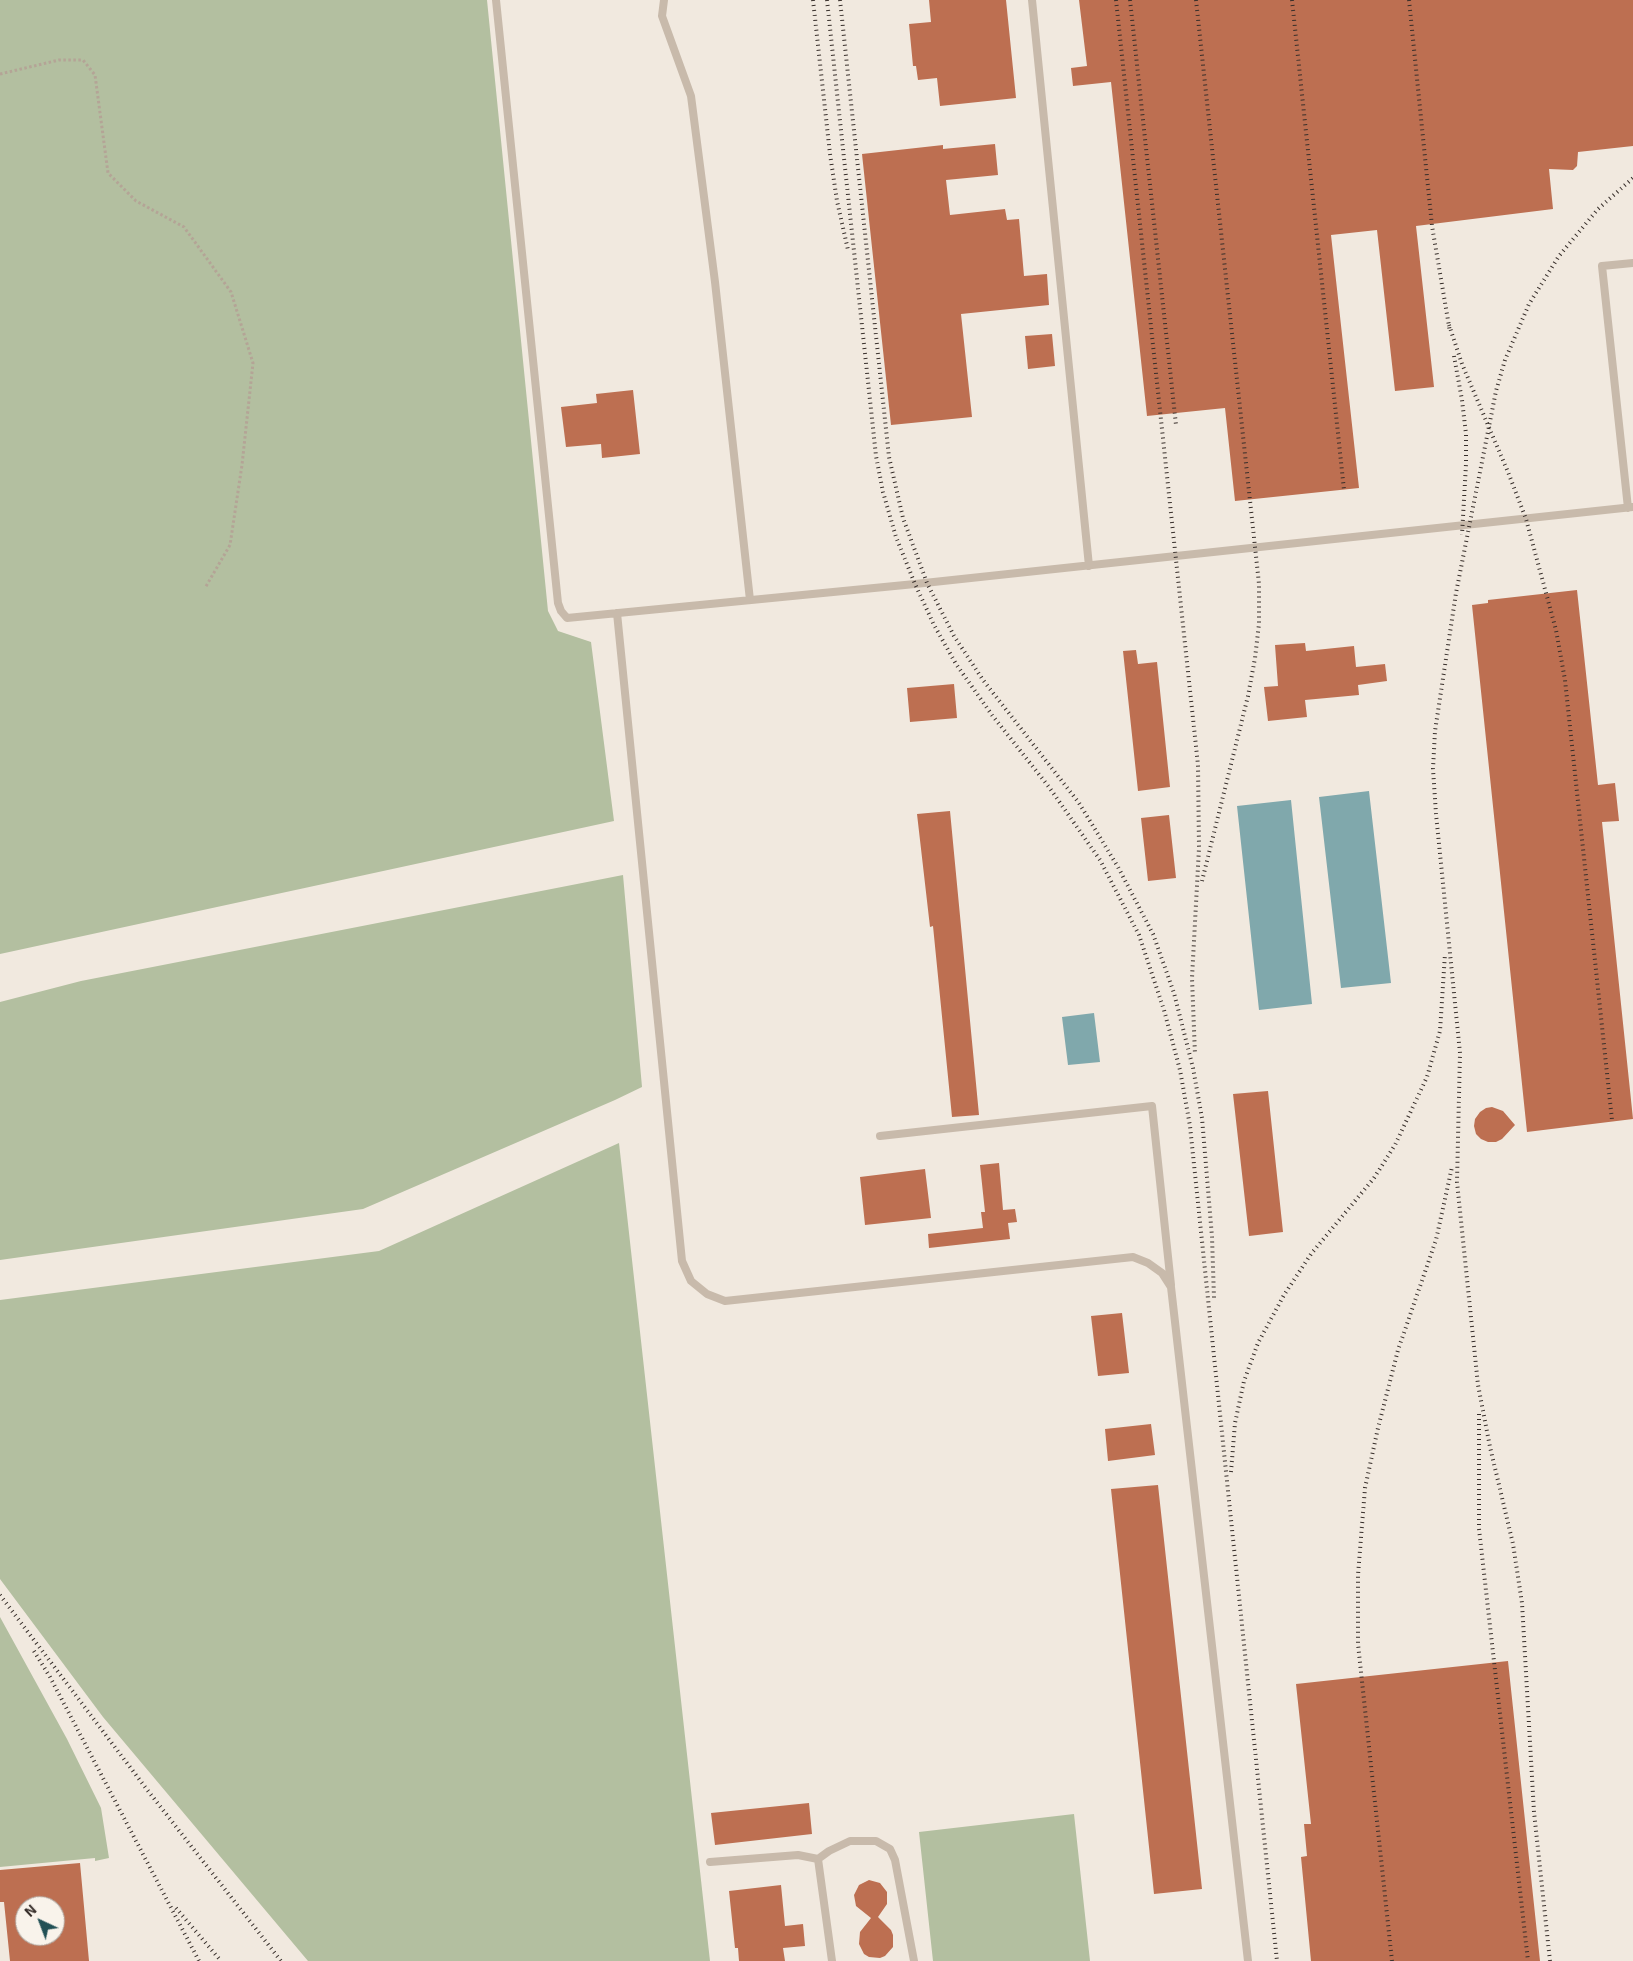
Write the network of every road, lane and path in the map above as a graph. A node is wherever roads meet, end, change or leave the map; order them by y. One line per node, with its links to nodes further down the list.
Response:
1 (496, 0): 10 (lane)
2 (664, 0): 9 (lane)
3 (1032, 0): 7 (lane)
4 (0, 74): 8 (path)
5 (1633, 263): 6 (lane)
6 (1630, 507): 7 (lane)
7 (1089, 566): 9 (lane)
8 (206, 588)
9 (750, 600): 10 (lane)
10 (617, 613): 12 (lane)
11 (880, 1136): 12 (lane)
12 (1171, 1287): 17 (lane)
13 (818, 1860): 14 (lane); 15 (lane); 16 (lane)
14 (710, 1862)
15 (832, 1961)
16 (914, 1961)
17 (1248, 1961)

